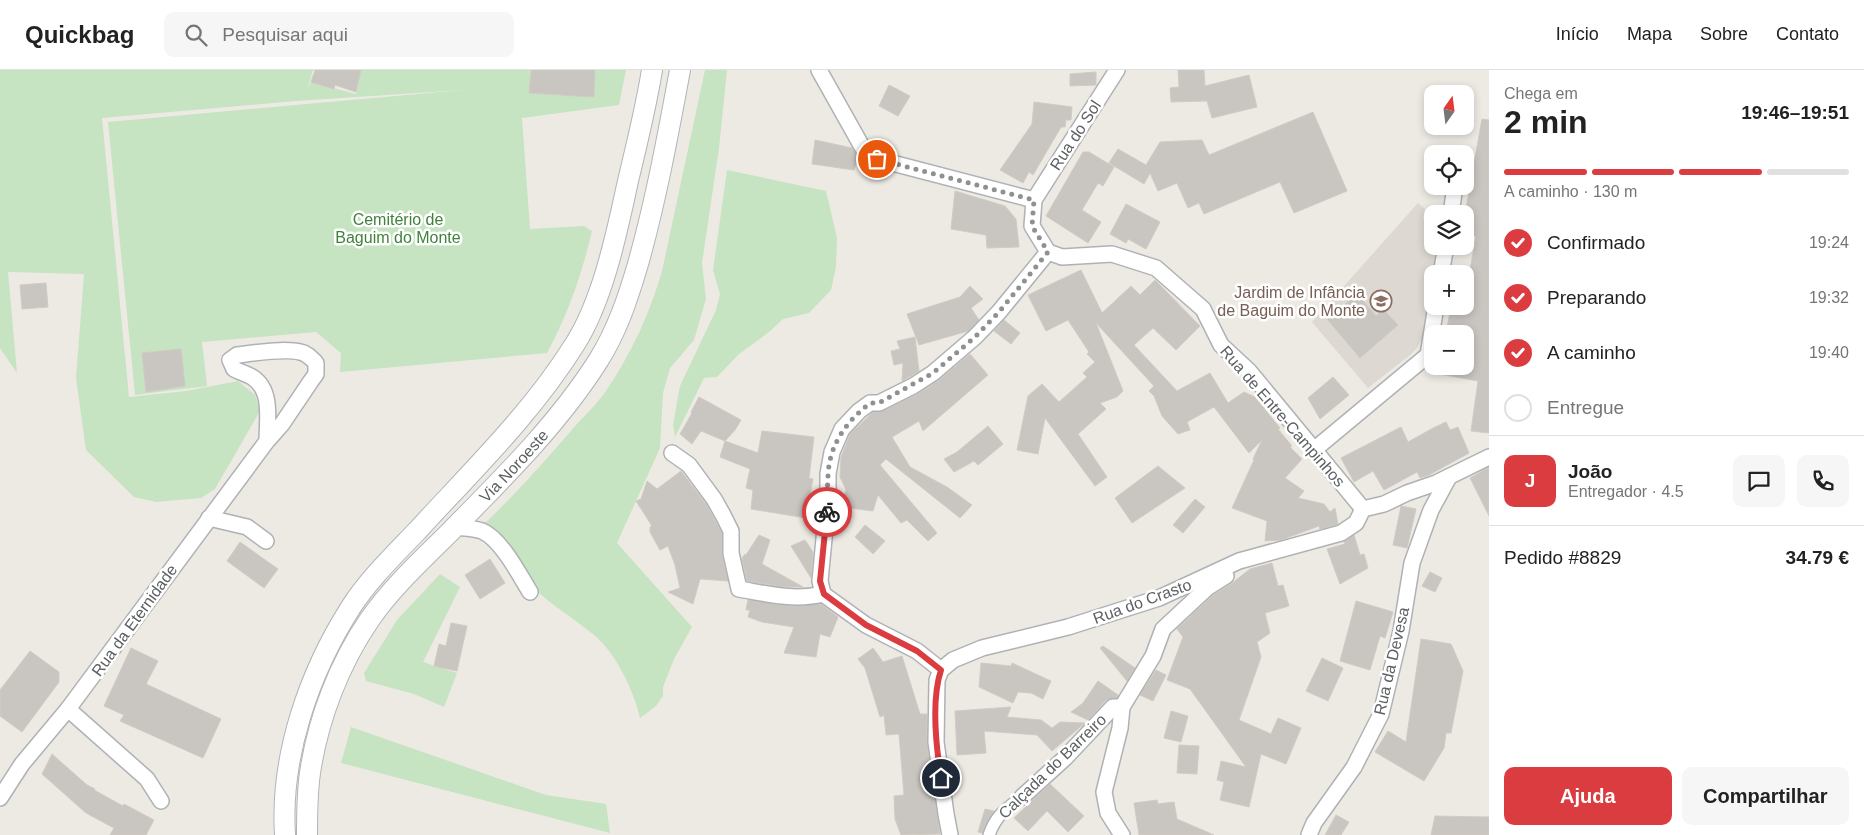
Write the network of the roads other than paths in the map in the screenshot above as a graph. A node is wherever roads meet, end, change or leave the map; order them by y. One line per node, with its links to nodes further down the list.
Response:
1 (652, 70): 26 (main road, Via Noroeste)
2 (680, 70): 15 (main road, Via Noroeste)
3 (819, 70): 5 (street)
4 (1117, 70): 5 (street, Rua do Sol)
5 (1034, 200): 6 (street)
6 (1048, 252): 9 (street, Rua de Entre-Campinhos); 19 (street)
7 (1435, 315): 9 (street)
8 (267, 441): 8 (street, Rua da Eternidade); 14 (street, Rua da Eternidade)
9 (1315, 449): 13 (street, Rua de Entre-Campinhos)
10 (672, 453): 19 (street)
11 (1489, 457): 12 (street)
12 (1449, 477): 13 (street); 31 (street, Rua da Devesa)
13 (1363, 510): 17 (street, Rua do Crasto)
14 (209, 518): 16 (street); 22 (street, Rua da Eternidade)
15 (455, 527): 18 (street); 27 (main road, Via Noroeste)
16 (266, 542)
17 (1239, 562): 20 (street, Rua do Crasto); 21 (street)
18 (530, 592)
19 (824, 594): 20 (street)
20 (941, 670): 28 (street)
21 (1122, 707): 23 (street, Calçada do Barreiro); 30 (street)
22 (68, 709): 24 (street, Rua da Eternidade); 25 (street)
23 (1022, 797): 29 (street, Calçada do Barreiro)
24 (0, 798)
25 (161, 801)
26 (285, 835)
27 (308, 835)
28 (950, 835)
29 (989, 835)
30 (1122, 835)
31 (1310, 835)

